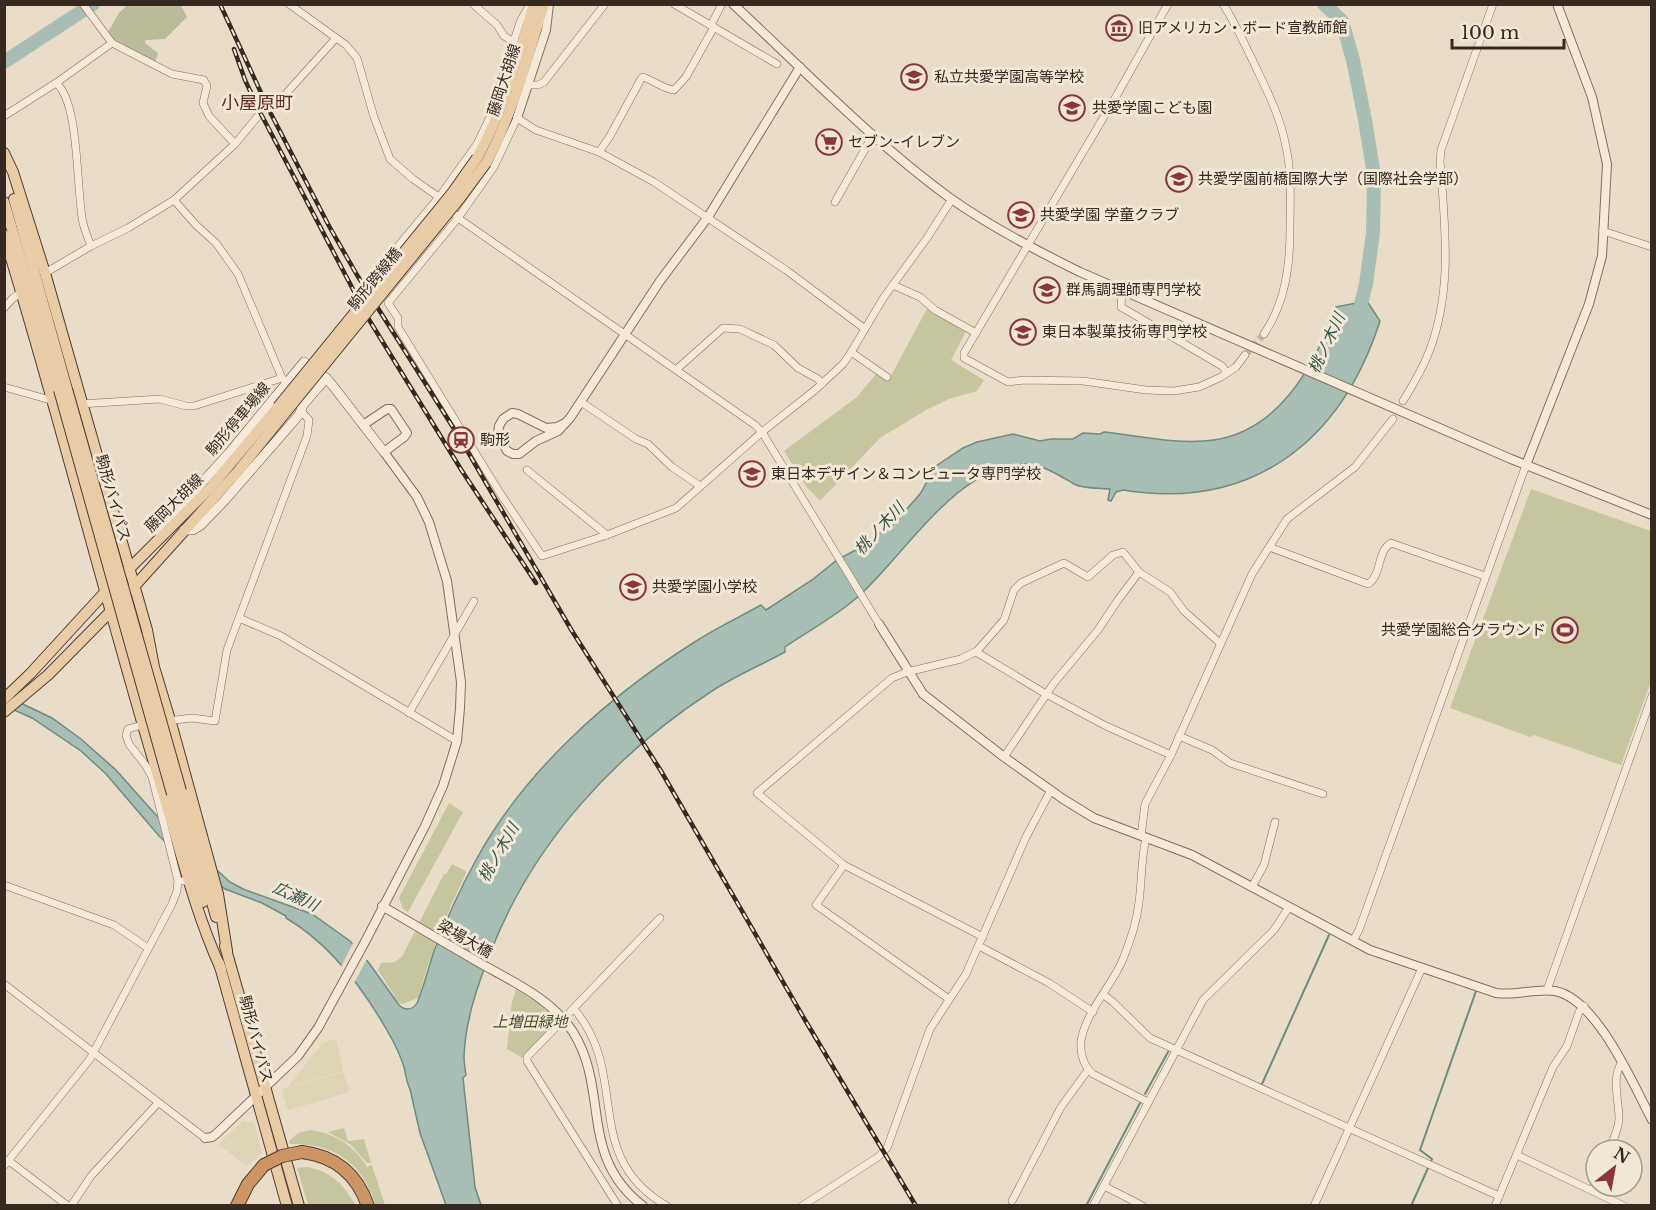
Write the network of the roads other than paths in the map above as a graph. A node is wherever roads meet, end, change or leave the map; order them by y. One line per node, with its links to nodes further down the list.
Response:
1 (83, 4): 18 (street)
2 (289, 4): 16 (street)
3 (473, 4): 17 (street)
4 (532, 4): 17 (street); 31 (main road, 藤岡大胡線)
5 (544, 4): 31 (main road, 藤岡大胡線)
6 (549, 4): 22 (street)
7 (605, 4): 22 (street)
8 (674, 4): 15 (street)
9 (722, 4): 15 (street)
10 (733, 4): 20 (street)
11 (1168, 4): 43 (street)
12 (1223, 4): 54 (street)
13 (1493, 4): 65 (street)
14 (1557, 4): 40 (street)
15 (713, 26): 19 (street); 29 (street)
16 (336, 38): 23 (street); 33 (street)
17 (515, 40): 33 (street)
18 (112, 43): 21 (street); 28 (street)
19 (777, 64)
20 (800, 67): 27 (street); 38 (street)
21 (56, 83): 24 (street); 42 (street)
22 (529, 85): 26 (street)
23 (273, 108)
24 (4, 116)
25 (258, 116): 28 (street)
26 (517, 118): 29 (street); 39 (street)
27 (873, 135): 34 (street); 37 (street)
28 (235, 144): 35 (street)
29 (599, 152): 38 (street)
30 (4, 153): 45 (main road)
31 (482, 160): 68 (main road, 駒形跨線橋, bridge)
32 (4, 164): 64 (main road, 駒形バイパス)
33 (439, 197): 39 (street); 49 (street)
34 (952, 199): 43 (street); 46 (street)
35 (174, 200): 42 (street); 61 (street)
36 (4, 202): 64 (main road, 駒形バイパス)
37 (835, 202)
38 (708, 217): 51 (street); 53 (street)
39 (458, 218): 49 (street); 53 (street)
40 (1603, 231): 44 (street); 75 (street)
41 (4, 235): 48 (main road)
42 (91, 246): 45 (street)
43 (1028, 247): 47 (street); 52 (street)
44 (1652, 247)
45 (45, 273): 67 (main road)
46 (893, 285): 51 (street); 52 (street)
47 (1122, 290): 58 (street); 75 (street)
48 (22, 292): 50 (street); 64 (main road)
49 (388, 303): 80 (street)
50 (4, 308)
51 (865, 329): 55 (street)
52 (976, 333): 58 (street)
53 (625, 334): 57 (street); 66 (street)
54 (1264, 334)
55 (851, 352): 59 (street); 62 (street)
56 (1245, 355): 58 (street)
57 (677, 369): 62 (street); 73 (street)
58 (1227, 373)
59 (887, 377)
60 (326, 378): 61 (main road, 駒形停車場線); 69 (main road); 72 (main road, 駒形停車場線)
61 (284, 380): 67 (street); 81 (main road, 駒形停車場線)
62 (822, 384): 73 (street)
63 (4, 387): 64 (street)
64 (59, 395): 87 (main road); 109 (main road, 駒形バイパス, bridge)
65 (1403, 401)
66 (581, 402): 71 (street); 77 (street)
67 (79, 404): 83 (main road)
68 (282, 410): 79 (main road, 藤岡大胡線); 81 (main road, 藤岡大胡線)
69 (302, 412): 79 (main road); 90 (street)
70 (1393, 419): 82 (street)
71 (565, 423): 71 (street)
72 (363, 425): 74 (main road, 駒形停車場線); 74 (street)
73 (762, 432): 77 (street); 91 (street)
74 (384, 452): 93 (street)
75 (1526, 465): 78 (street); 85 (street)
76 (527, 470): 80 (street)
77 (700, 486): 80 (street)
78 (1652, 515)
79 (184, 530): 86 (main road, 藤岡大胡線)
80 (607, 535)
81 (154, 543): 83 (main road, 藤岡大胡線)
82 (1269, 547): 85 (street); 95 (street)
83 (129, 569): 86 (main road); 87 (main road, 藤岡大胡線)
84 (1139, 573): 95 (street); 96 (street); 98 (street)
85 (1485, 576): 122 (street)
86 (134, 587): 89 (main road, 藤岡大胡線); 102 (main road)
87 (105, 592): 89 (main road); 100 (main road, 藤岡大胡線)
88 (474, 601): 93 (street)
89 (110, 612): 92 (main road, 藤岡大胡線); 94 (main road)
90 (239, 618): 101 (street); 102 (street)
91 (879, 624): 97 (street)
92 (95, 629): 94 (main road); 100 (main road, 藤岡大胡線)
93 (455, 632): 101 (street); 105 (street)
94 (118, 639): 103 (main road)
95 (1220, 643): 104 (street)
96 (976, 652): 97 (street); 98 (street)
97 (907, 672): 107 (street); 114 (street)
98 (1046, 694): 106 (street); 107 (street)
99 (1652, 696): 127 (street)
100 (9, 699)
101 (409, 713): 105 (street)
102 (170, 720): 103 (street); 113 (main road)
103 (142, 724): 115 (main road); 115 (street)
104 (1179, 736): 106 (street); 110 (street)
105 (457, 741): 118 (street)
106 (1171, 755): 112 (street)
107 (1004, 757): 108 (street)
108 (1051, 790): 112 (street); 121 (street)
109 (176, 792): 113 (main road, 駒形バイパス); 115 (main road, 駒形バイパス)
110 (1323, 794)
111 (1275, 822): 117 (street)
112 (1143, 837): 117 (street); 128 (street)
113 (198, 841): 137 (main road, 駒形バイパス)
114 (844, 865): 121 (street); 129 (street)
115 (187, 879): 124 (street); 138 (main road, 駒形バイパス)
116 (4, 885): 124 (street)
117 (1252, 887): 119 (street)
118 (382, 906): 137 (street); 162 (street, 梁場大橋)
119 (1289, 907): 122 (street); 133 (street)
120 (660, 918): 163 (street)
121 (982, 937): 123 (street)
122 (1353, 941): 125 (street)
123 (979, 946): 129 (street); 131 (street)
124 (148, 948): 134 (street)
125 (1422, 968): 127 (street); 142 (street)
126 (4, 984): 134 (street)
127 (1546, 990): 130 (street)
128 (1104, 995): 131 (street); 133 (street)
129 (949, 999): 164 (street)
130 (1584, 1006): 135 (street); 145 (street)
131 (1094, 1012): 136 (street)
132 (559, 1024): 161 (street)
133 (1176, 1051): 139 (street); 142 (street)
134 (93, 1053): 140 (street); 147 (street)
135 (1622, 1062): 141 (street); 144 (street)
136 (1088, 1070): 139 (street); 153 (street)
137 (265, 1089): 138 (street); 158 (main road, 駒形バイパス)
138 (256, 1098): 143 (street); 157 (main road, 駒形バイパス)
139 (1148, 1102): 149 (street)
140 (158, 1103): 143 (street); 154 (street)
141 (1652, 1120)
142 (1350, 1127): 151 (street); 167 (street)
143 (205, 1138)
144 (1613, 1138)
145 (1517, 1155): 150 (street); 151 (street)
146 (302, 1156): 148 (highway); 159 (highway); 160 (highway)
147 (7, 1163): 154 (street)
148 (265, 1169): 155 (highway); 156 (highway)
149 (1104, 1186): 165 (street); 166 (street)
150 (1584, 1186)
151 (1499, 1196): 168 (street)
152 (1608, 1198): 169 (street)
153 (1011, 1201)
154 (69, 1206)
155 (237, 1206)
156 (248, 1206)
157 (287, 1206)
158 (298, 1206)
159 (361, 1206)
160 (368, 1206)
161 (618, 1206)
162 (643, 1206)
163 (667, 1206)
164 (802, 1206)
165 (1093, 1206)
166 (1143, 1206)
167 (1314, 1206)
168 (1495, 1206)
169 (1624, 1206)

